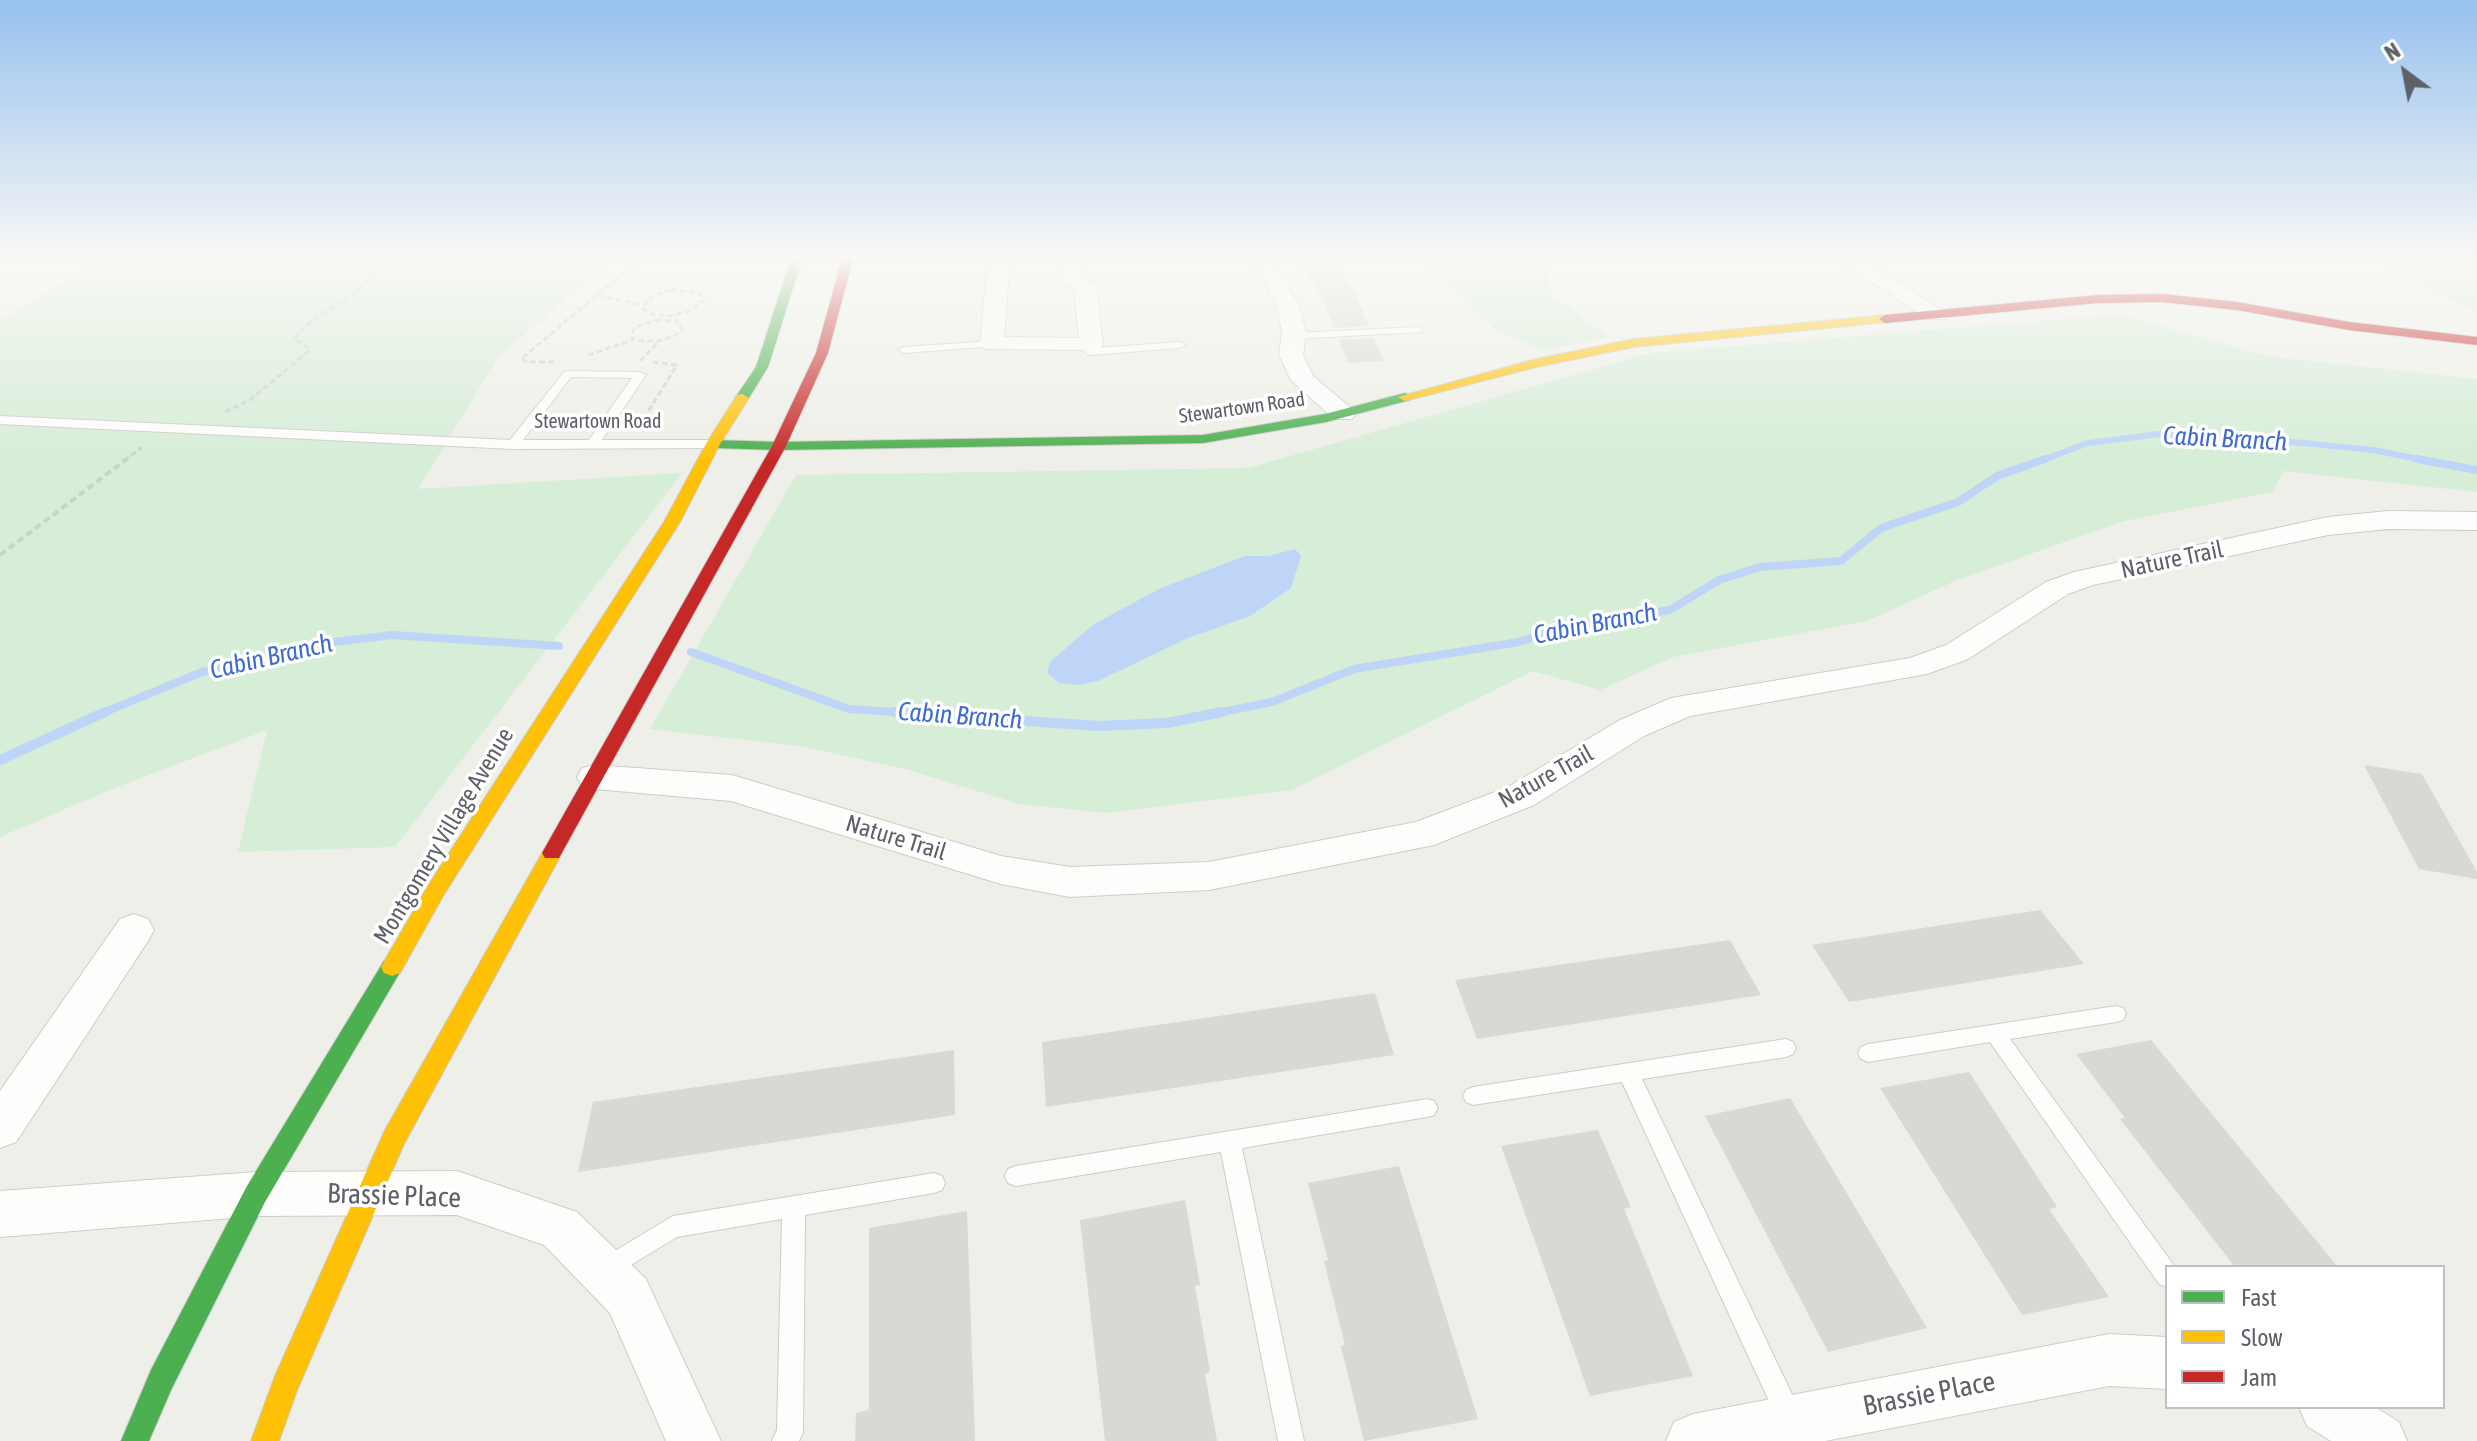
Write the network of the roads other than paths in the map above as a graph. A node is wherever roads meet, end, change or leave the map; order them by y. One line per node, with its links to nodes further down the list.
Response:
1 (778, 326): 18 (main road, Montgomery Village Avenue)
2 (829, 326): 20 (main road)
3 (993, 326): 11 (street)
4 (1089, 326): 12 (street)
5 (1291, 326): 9 (street)
6 (1808, 326): 15 (main road, Stewartown Road)
7 (2351, 326): 10 (main road, Stewartown Road)
8 (1418, 330): 9 (lane)
9 (1293, 336): 15 (street)
10 (2477, 341)
11 (992, 344): 12 (street); 14 (lane)
12 (1091, 345): 13 (lane)
13 (1180, 345)
14 (904, 350)
15 (1343, 414): 20 (main road, Stewartown Road)
16 (0, 420): 19 (lane, Stewartown Road)
17 (596, 439): 18 (lane, Stewartown Road); 19 (lane, Stewartown Road); 19 (lane)
18 (713, 444): 20 (main road, Stewartown Road); 36 (main road, Montgomery Village Avenue)
19 (513, 445)
20 (779, 446): 22 (main road)
21 (2477, 521): 22 (street, Nature Trail)
22 (595, 777): 35 (main road)
23 (134, 930): 31 (street)
24 (2116, 1014): 25 (lane)
25 (1995, 1034): 27 (lane); 40 (lane)
26 (1786, 1048): 28 (lane)
27 (1868, 1053)
28 (1628, 1072): 29 (lane); 43 (lane)
29 (1473, 1096)
30 (1427, 1108): 32 (lane)
31 (0, 1128)
32 (1230, 1142): 33 (lane); 48 (lane)
33 (1016, 1176)
34 (934, 1183): 37 (lane)
35 (369, 1192): 36 (street, Brassie Place); 39 (street, Brassie Place); 45 (main road)
36 (256, 1194): 38 (street, Brassie Place); 44 (main road, Montgomery Village Avenue)
37 (794, 1207): 39 (lane); 47 (lane)
38 (0, 1214)
39 (603, 1271): 46 (street, Brassie Place)
40 (2165, 1273)
41 (2165, 1363): 43 (street, Brassie Place)
42 (2329, 1409): 50 (street)
43 (1791, 1421): 49 (street, Brassie Place)
44 (135, 1441)
45 (265, 1441)
46 (694, 1441)
47 (785, 1441)
48 (1291, 1441)
49 (1693, 1441)
50 (2380, 1441)

